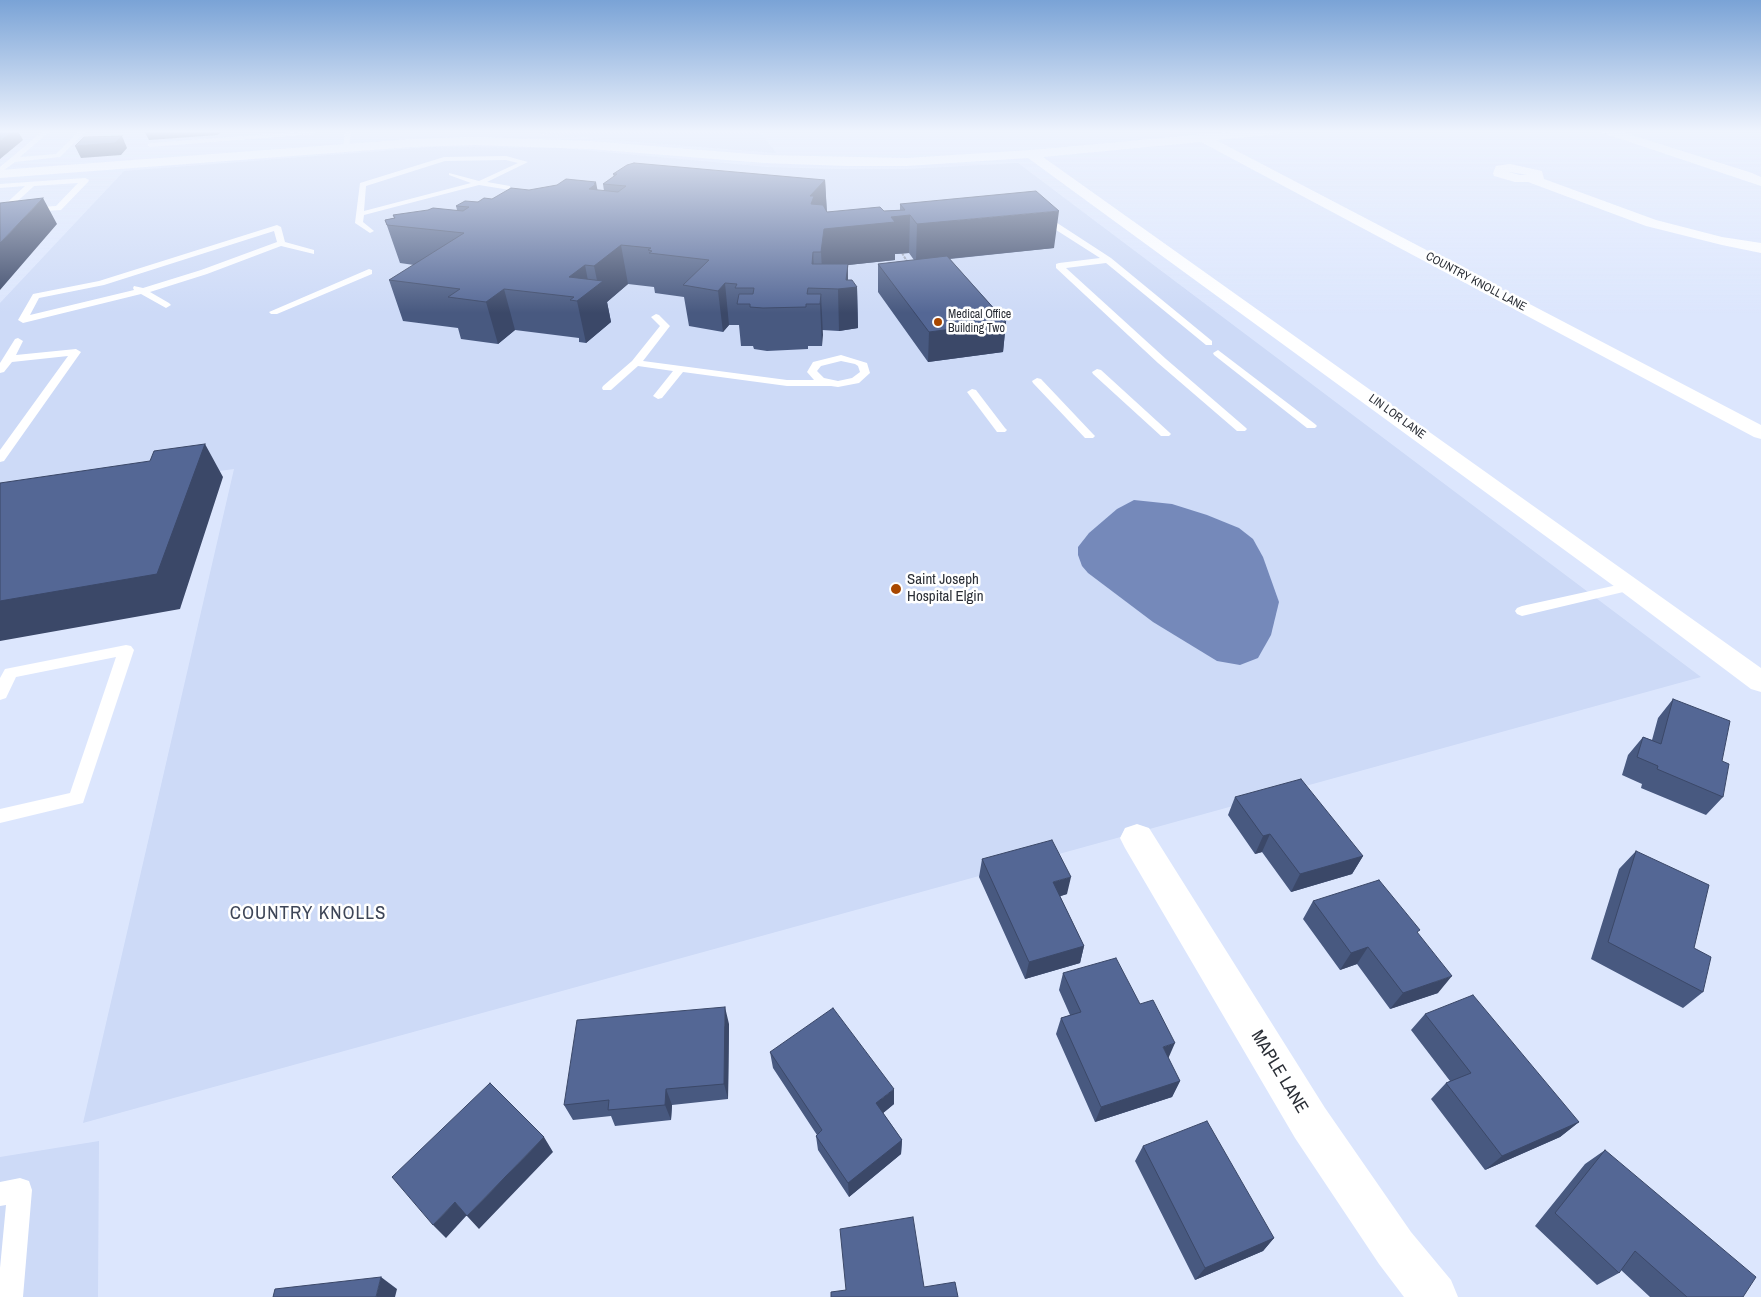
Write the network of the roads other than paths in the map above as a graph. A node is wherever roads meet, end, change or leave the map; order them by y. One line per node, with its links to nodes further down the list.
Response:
1 (23, 192): 8 (lane)
2 (74, 192): 8 (lane)
3 (362, 192): 9 (lane)
4 (446, 192): 9 (lane)
5 (1083, 192): 42 (street, LIN LOR LANE)
6 (1304, 192): 38 (street, COUNTRY KNOLL LANE)
7 (1565, 192): 13 (street)
8 (0, 212)
9 (360, 214): 11 (lane)
10 (1045, 218): 15 (lane)
11 (370, 231)
12 (281, 243): 14 (lane); 17 (lane); 18 (lane)
13 (1761, 248)
14 (311, 252)
15 (1108, 260): 23 (lane); 36 (lane)
16 (369, 272): 20 (lane)
17 (118, 278): 18 (lane); 18 (lane)
18 (142, 291): 19 (lane)
19 (166, 305)
20 (274, 312)
21 (656, 317): 26 (lane)
22 (18, 341): 25 (lane)
23 (1209, 343)
24 (1218, 353): 35 (lane)
25 (9, 359): 28 (lane); 41 (lane)
26 (636, 363): 27 (lane); 32 (lane)
27 (680, 369): 31 (lane); 34 (lane)
28 (0, 370)
29 (1097, 372): 39 (lane)
30 (1037, 381): 40 (lane)
31 (828, 383)
32 (607, 388)
33 (972, 392): 37 (lane)
34 (658, 396)
35 (1311, 426)
36 (1241, 429)
37 (1002, 430)
38 (1761, 433)
39 (1165, 434)
40 (1089, 436)
41 (0, 458)
42 (1631, 586): 43 (lane); 44 (street, LIN LOR LANE)
43 (1522, 611)
44 (1761, 682)
45 (0, 694): 46 (lane)
46 (0, 816)
47 (1136, 838): 50 (street, MAPLE LANE)
48 (0, 1194): 49 (lane)
49 (10, 1297)
50 (1434, 1297)

